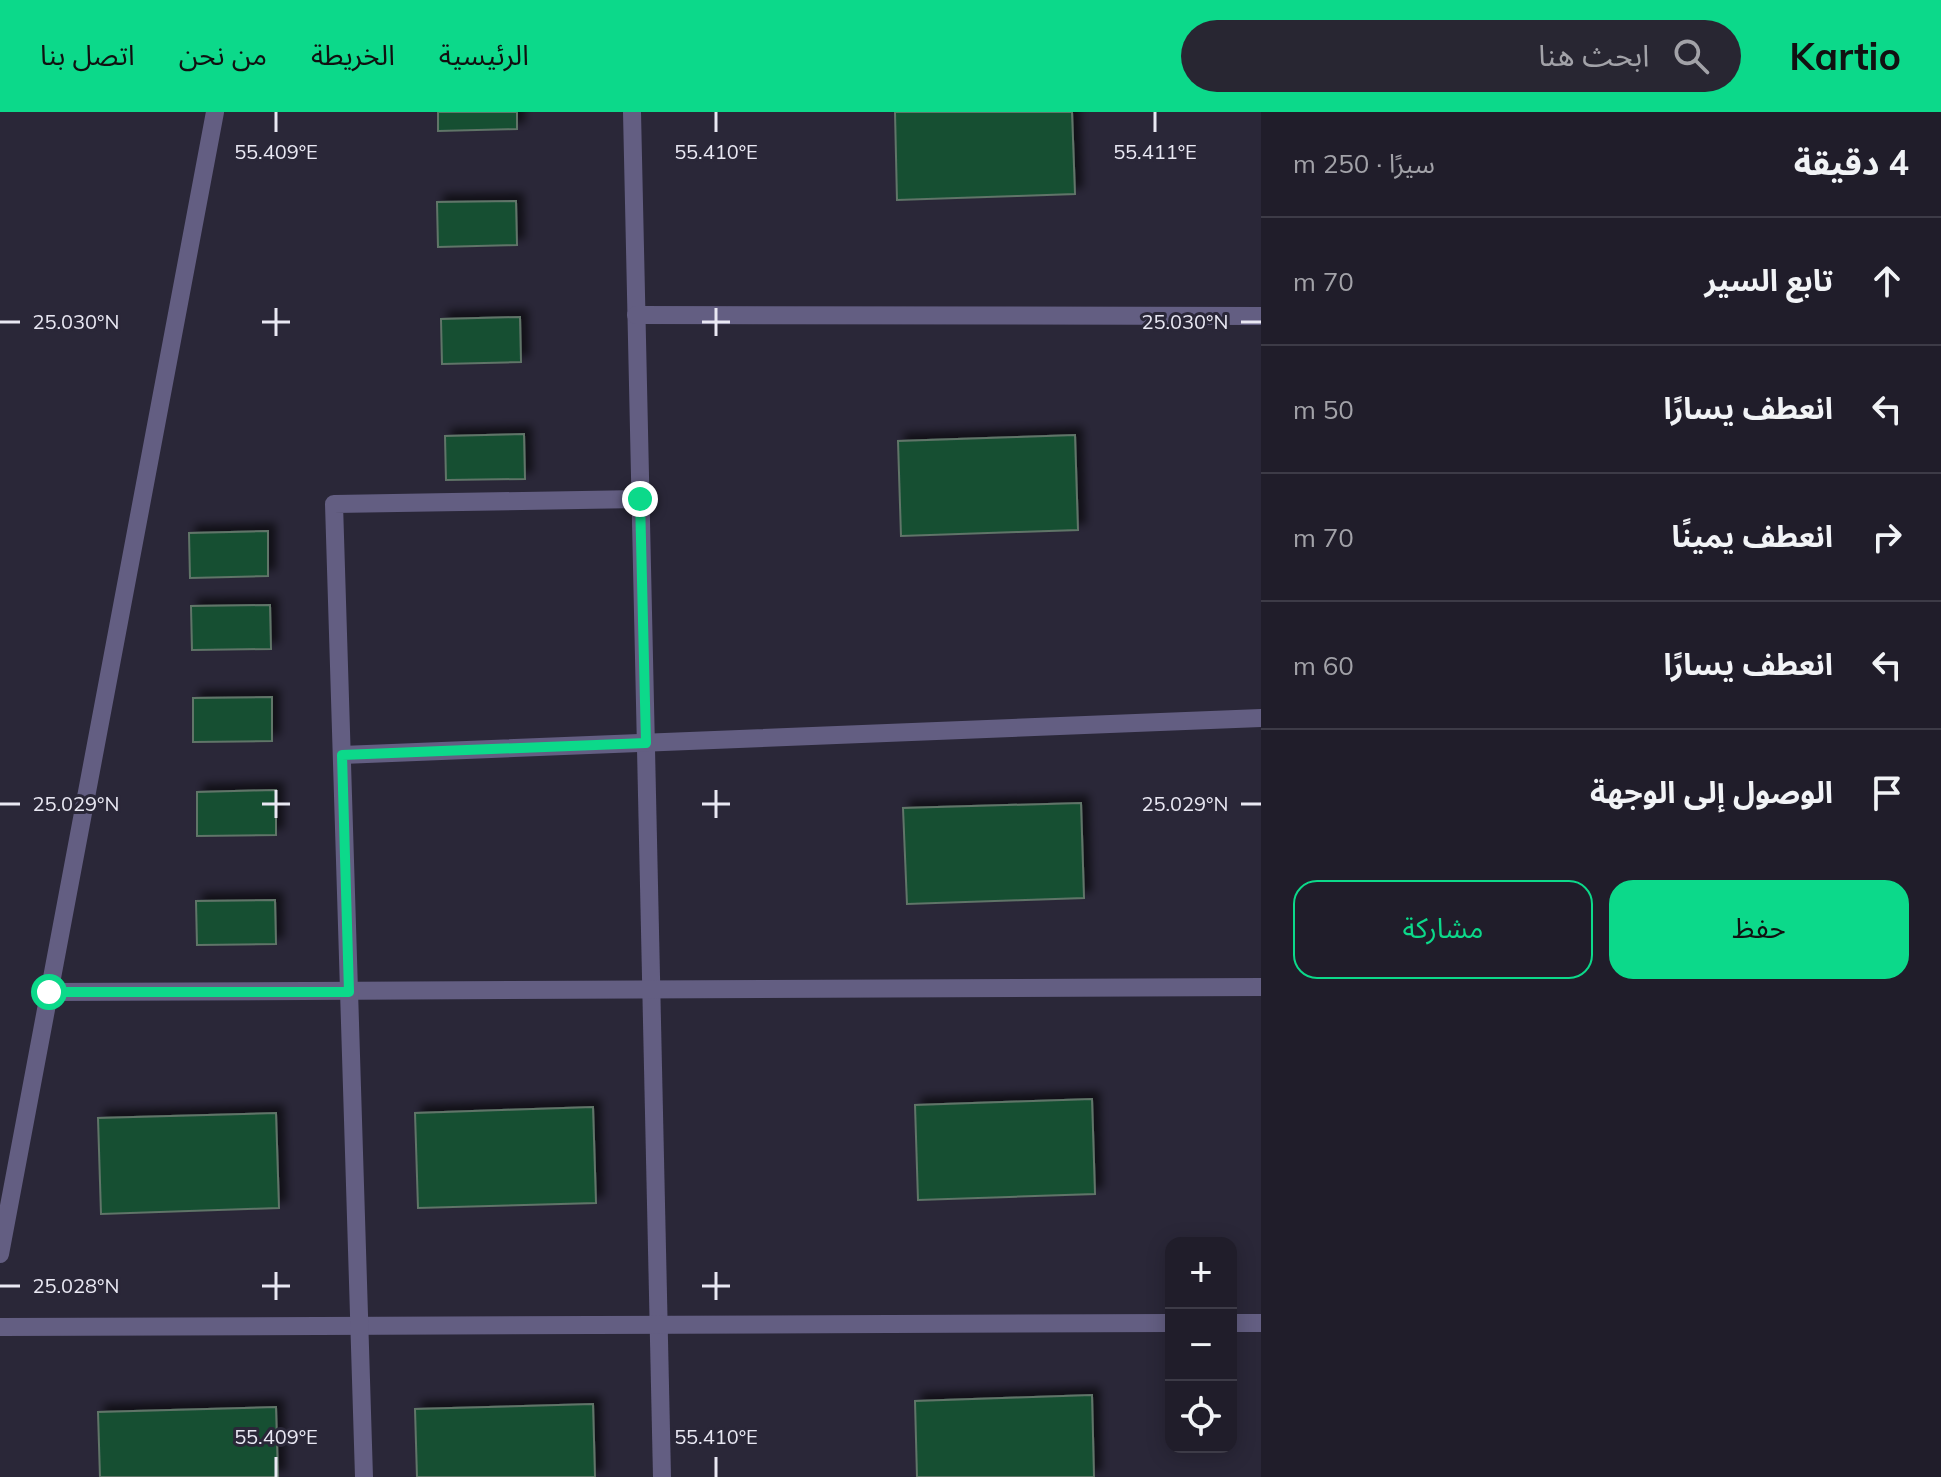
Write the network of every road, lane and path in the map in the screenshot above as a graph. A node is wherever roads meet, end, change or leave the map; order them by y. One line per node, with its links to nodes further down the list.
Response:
1 (215, 112): 11 (lane)
2 (632, 112): 3 (lane)
3 (636, 315): 4 (lane); 5 (lane)
4 (1261, 316)
5 (640, 499): 7 (lane); 8 (lane)
6 (1261, 718): 7 (lane)
7 (646, 743): 8 (lane); 10 (lane)
8 (342, 755): 12 (lane)
9 (1261, 987): 10 (lane)
10 (651, 990): 12 (lane); 17 (lane)
11 (49, 992): 12 (lane); 13 (lane)
12 (349, 992): 18 (lane)
13 (0, 1254)
14 (1165, 1323): 17 (lane)
15 (1237, 1323): 16 (lane)
16 (1261, 1323)
17 (658, 1325): 18 (lane); 21 (lane)
18 (360, 1326): 19 (lane); 20 (lane)
19 (0, 1327)
20 (364, 1477)
21 (662, 1477)

